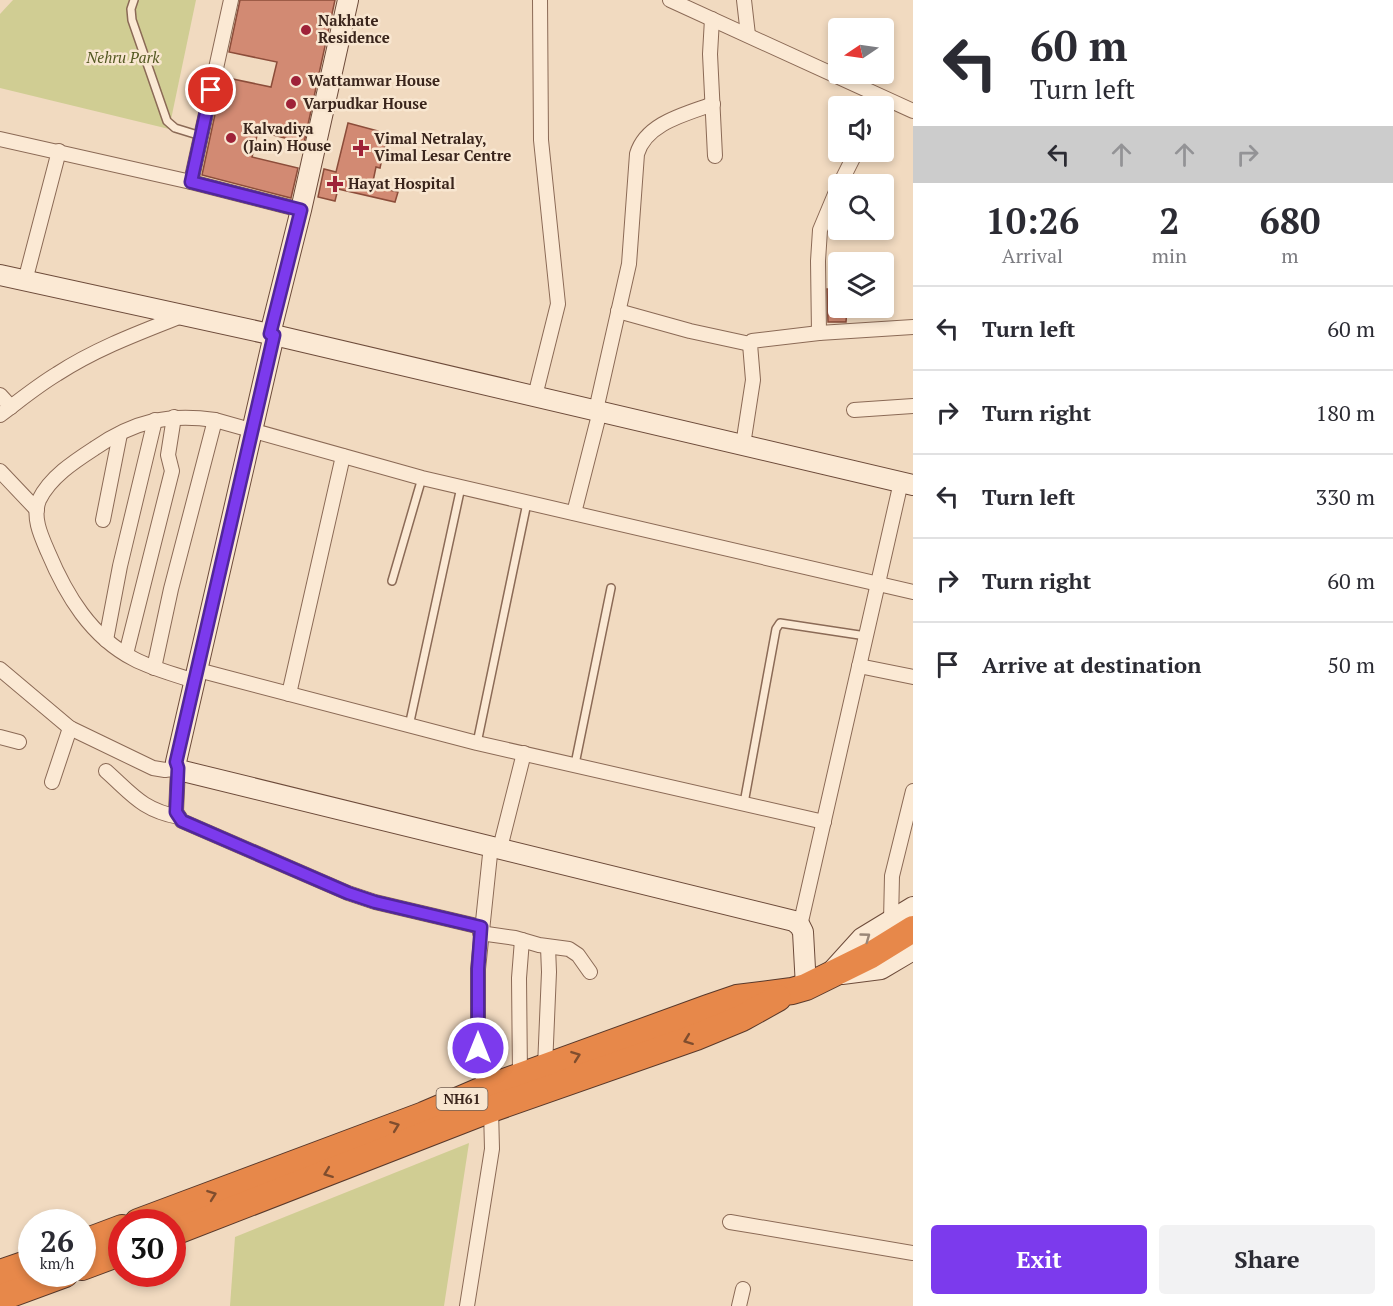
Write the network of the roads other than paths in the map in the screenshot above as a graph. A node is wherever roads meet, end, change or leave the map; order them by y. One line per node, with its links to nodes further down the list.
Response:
1 (134, 0): 13 (lane)
2 (231, 0): 13 (street)
3 (348, 0): 18 (street)
4 (540, 0): 29 (street)
5 (670, 0): 7 (street)
6 (744, 0): 8 (street)
7 (712, 19): 8 (street); 10 (street)
8 (748, 35): 9 (street)
9 (867, 96)
10 (712, 104): 16 (street); 22 (street)
11 (894, 106): 12 (street)
12 (913, 111)
13 (201, 136): 17 (street)
14 (0, 140): 15 (street)
15 (59, 151): 17 (street); 21 (street)
16 (715, 156)
17 (191, 182): 18 (street)
18 (301, 210): 26 (street)
19 (828, 211): 25 (street)
20 (0, 276): 21 (street)
21 (26, 281): 23 (street)
22 (618, 311): 27 (street); 33 (street)
23 (184, 315): 26 (street); 32 (street)
24 (913, 327): 25 (street)
25 (819, 333): 27 (street)
26 (272, 334): 29 (street); 37 (street)
27 (750, 344): 39 (street)
28 (0, 395): 32 (street)
29 (535, 396): 33 (street)
30 (913, 406): 31 (street)
31 (854, 410)
32 (6, 411)
33 (598, 411): 39 (street); 47 (street)
34 (174, 417): 35 (street); 36 (street); 55 (street)
35 (154, 420): 38 (street); 54 (street)
36 (216, 420): 37 (street); 57 (street)
37 (252, 430): 40 (street); 59 (street)
38 (120, 434): 46 (street); 48 (street)
39 (743, 445): 43 (street)
40 (344, 456): 42 (street); 61 (street)
41 (0, 471): 46 (street)
42 (422, 478): 44 (street); 49 (lane)
43 (907, 484): 50 (street)
44 (461, 488): 45 (street); 62 (lane)
45 (527, 503): 47 (street); 66 (lane)
46 (37, 510): 54 (street)
47 (574, 513): 50 (street)
48 (103, 520)
49 (392, 581)
50 (878, 584): 52 (street); 53 (street)
51 (611, 588): 68 (lane)
52 (913, 591)
53 (866, 636): 56 (street); 73 (lane)
54 (106, 640): 55 (street)
55 (126, 654): 57 (street)
56 (859, 666): 60 (street); 75 (street)
57 (154, 668): 59 (street)
58 (0, 669): 63 (street)
59 (196, 675): 61 (street); 69 (street)
60 (913, 677)
61 (289, 694): 62 (street)
62 (409, 726): 66 (street)
63 (70, 728): 69 (street); 71 (street)
64 (0, 737): 65 (street)
65 (19, 742)
66 (477, 743): 67 (street)
67 (524, 753): 68 (street); 76 (street)
68 (575, 764): 73 (street)
69 (178, 768): 74 (street); 76 (street)
70 (106, 771): 74 (street)
71 (52, 782)
72 (913, 791): 78 (street)
73 (744, 803): 75 (street)
74 (178, 817): 80 (street)
75 (824, 822): 79 (street)
76 (495, 847): 79 (street); 80 (street)
77 (913, 907): 78 (street)
78 (902, 925): 85 (highway, NH61); 85 (street, one-way to 78)
79 (800, 926): 85 (street)
80 (481, 930): 81 (street); 88 (street)
81 (522, 940): 82 (street); 87 (street)
82 (548, 947): 84 (street); 86 (street)
83 (913, 950): 85 (street)
84 (590, 972)
85 (808, 985): 86 (highway, NH61, one-way to 85); 88 (highway, NH61, one-way to 88)
86 (545, 1067): 87 (highway, NH61)
87 (520, 1076): 88 (highway, NH61)
88 (488, 1099): 89 (highway, NH61, one-way to 88); 91 (highway, NH61, one-way to 91); 98 (street)
89 (173, 1209)
90 (730, 1222): 92 (street)
91 (186, 1227)
92 (913, 1253)
93 (18, 1267): 94 (highway)
94 (0, 1274)
95 (30, 1287): 97 (highway)
96 (743, 1289): 99 (street)
97 (0, 1298)
98 (467, 1306)
99 (739, 1306)

